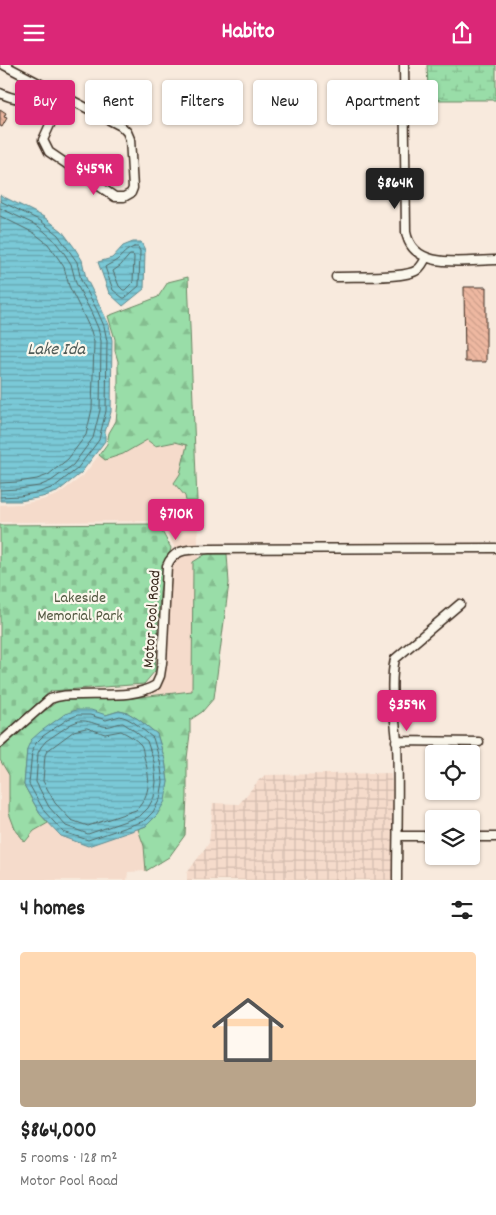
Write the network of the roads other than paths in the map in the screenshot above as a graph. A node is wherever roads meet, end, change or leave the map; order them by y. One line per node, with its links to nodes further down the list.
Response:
1 (4, 65): 3 (street)
2 (404, 65): 7 (street)
3 (33, 80)
4 (0, 93): 6 (street)
5 (63, 95): 5 (street)
6 (15, 98)
7 (426, 257): 8 (street); 9 (street)
8 (496, 260)
9 (336, 277)
10 (496, 548): 14 (street, Motor Pool Road)
11 (460, 604): 12 (street)
12 (396, 741): 13 (street); 15 (street)
13 (479, 742)
14 (0, 743)
15 (398, 836): 16 (street); 19 (street)
16 (425, 836)
17 (480, 837): 18 (street)
18 (496, 837)
19 (397, 880)

